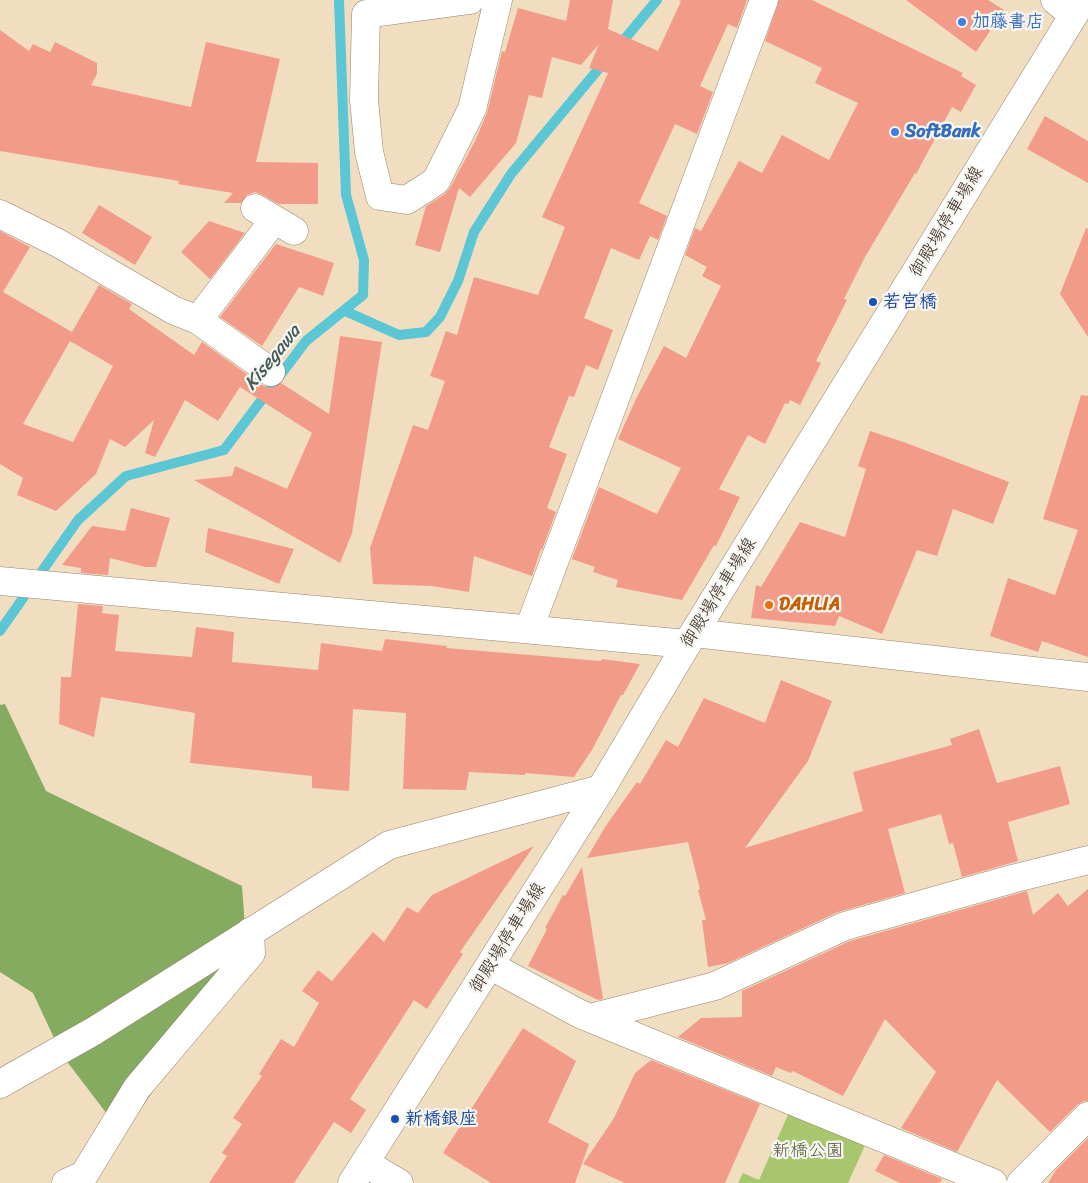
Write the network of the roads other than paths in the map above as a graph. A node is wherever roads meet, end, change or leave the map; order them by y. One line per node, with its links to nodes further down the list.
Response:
1 (470, 0): 2 (street)
2 (498, 0)
3 (764, 0): 10 (street)
4 (1070, 5): 11 (street, 御殿場停車場線)
5 (0, 214): 7 (street)
6 (274, 220): 7 (street)
7 (198, 320): 8 (street)
8 (271, 372)
9 (4, 581): 10 (street)
10 (529, 629): 11 (street)
11 (691, 639): 12 (street); 13 (street, 御殿場停車場線)
12 (1088, 677)
13 (601, 789): 15 (street); 16 (street, 御殿場停車場線)
14 (1088, 860): 17 (street)
15 (250, 932): 18 (street); 21 (street)
16 (490, 966): 17 (street); 20 (street, 御殿場停車場線)
17 (590, 1018): 23 (street)
18 (0, 1084)
19 (1088, 1116): 24 (street)
20 (358, 1173): 22 (street)
21 (66, 1183)
22 (399, 1183)
23 (994, 1183)
24 (1021, 1183)

